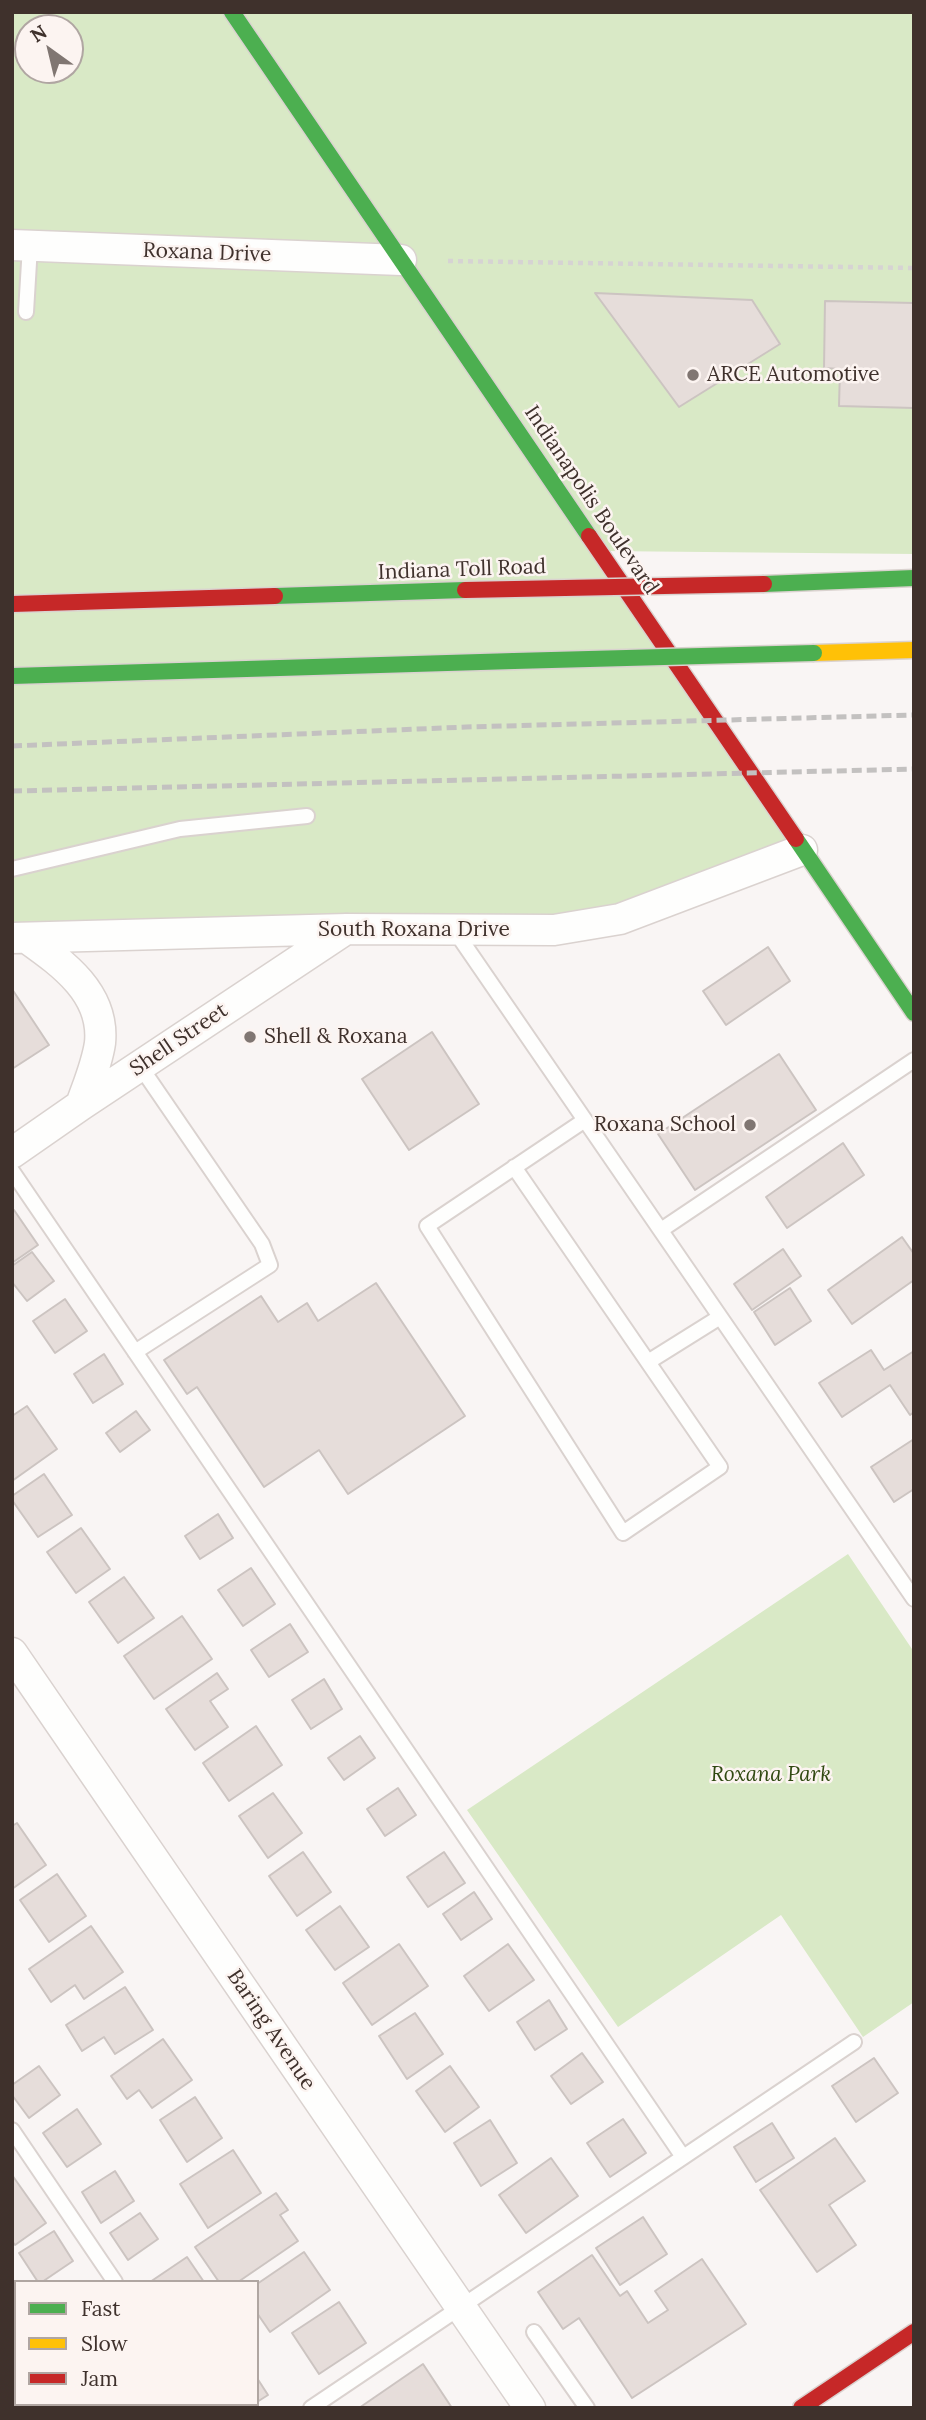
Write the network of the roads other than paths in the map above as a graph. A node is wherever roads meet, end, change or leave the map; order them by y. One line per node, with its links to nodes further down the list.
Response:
1 (232, 12): 3 (main road, Indianapolis Boulevard)
2 (21, 246): 3 (street, Roxana Drive); 4 (lane)
3 (401, 260): 10 (main road, Indianapolis Boulevard)
4 (26, 312)
5 (914, 578): 6 (main road, Indiana Toll Road, bridge)
6 (12, 604)
7 (914, 650): 8 (main road, bridge)
8 (12, 676)
9 (307, 816): 11 (lane)
10 (802, 850): 13 (street, South Roxana Drive); 15 (main road, Indianapolis Boulevard)
11 (12, 869)
12 (347, 929): 13 (street, South Roxana Drive); 14 (street, South Roxana Drive); 17 (street, Shell Street)
13 (454, 930): 19 (lane)
14 (19, 938): 18 (street)
15 (914, 1013)
16 (914, 1060): 23 (lane)
17 (141, 1066): 18 (street, Shell Street); 25 (lane)
18 (81, 1105): 20 (street, Shell Street)
19 (584, 1120): 21 (lane); 23 (lane)
20 (12, 1153)
21 (514, 1167): 26 (lane); 26 (lane)
22 (12, 1171): 25 (lane)
23 (661, 1230): 24 (lane)
24 (720, 1317): 26 (lane); 27 (lane)
25 (135, 1352): 31 (lane)
26 (648, 1362)
27 (914, 1599)
28 (12, 1653): 33 (street, Baring Avenue)
29 (854, 2042): 31 (lane)
30 (12, 2130): 32 (lane)
31 (683, 2157): 33 (lane)
32 (114, 2280)
33 (461, 2307): 36 (lane); 37 (street, Baring Avenue)
34 (534, 2332): 38 (lane)
35 (914, 2332): 39 (main road)
36 (311, 2408)
37 (530, 2408)
38 (587, 2408)
39 (801, 2408)

